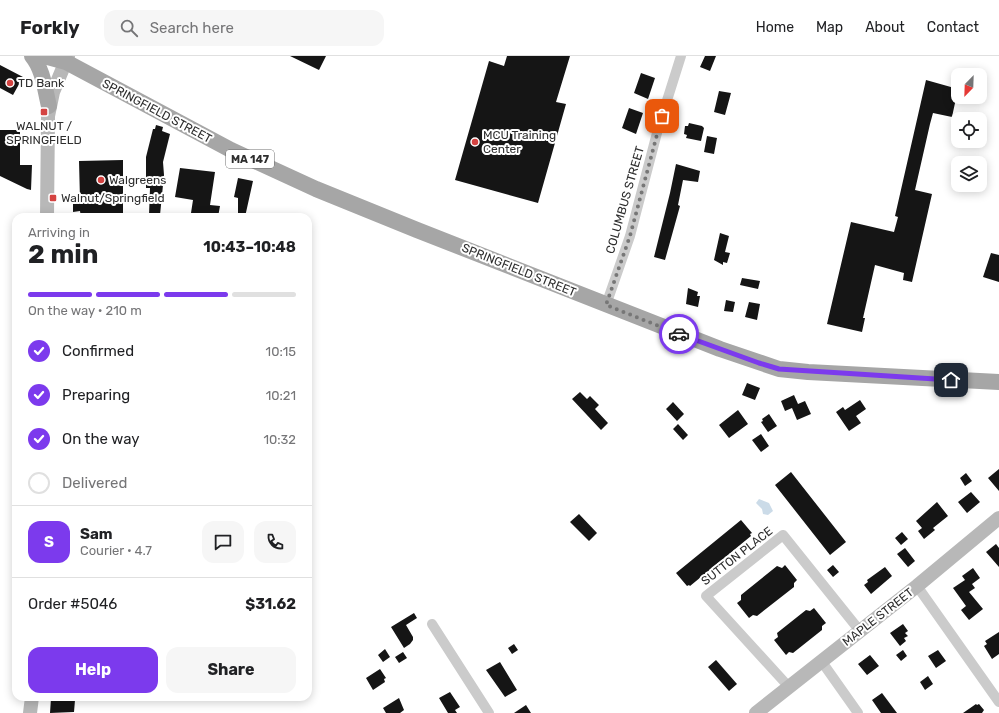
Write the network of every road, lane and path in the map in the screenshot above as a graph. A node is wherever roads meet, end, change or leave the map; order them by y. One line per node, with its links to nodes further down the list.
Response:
1 (32, 56): 5 (main road)
2 (44, 56): 4 (main road, SPRINGFIELD STREET / MA 147)
3 (681, 56): 7 (street, COLUMBUS STREET)
4 (65, 58): 5 (main road); 7 (main road, SPRINGFIELD STREET / MA 147)
5 (50, 106): 6 (main road)
6 (47, 213)
7 (606, 305): 8 (main road, SPRINGFIELD STREET / MA 147)
8 (999, 382)
9 (999, 518): 10 (main road, MAPLE STREET)
10 (917, 586): 12 (main road, MAPLE STREET); 16 (street)
11 (432, 624): 18 (street)
12 (860, 632): 13 (main road, MAPLE STREET); 14 (street, SUTTON PLACE)
13 (822, 662): 14 (main road, MAPLE STREET); 20 (street)
14 (790, 687): 19 (main road, MAPLE STREET)
15 (32, 701): 17 (main road)
16 (999, 702)
17 (30, 713)
18 (489, 713)
19 (756, 713)
20 (858, 713)

